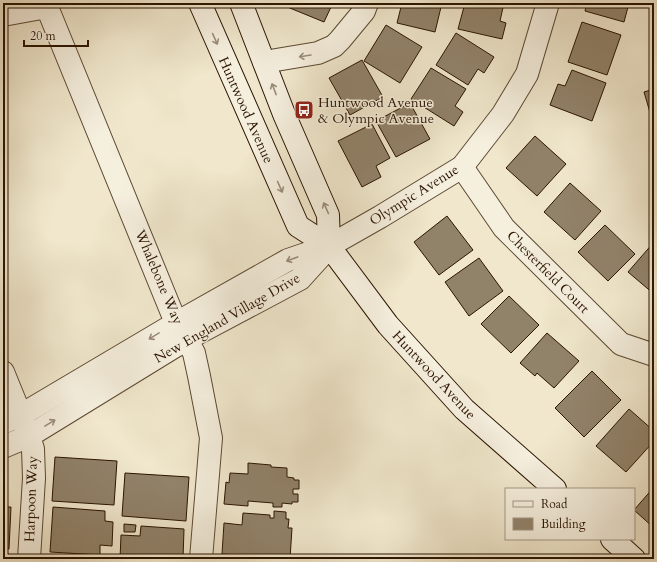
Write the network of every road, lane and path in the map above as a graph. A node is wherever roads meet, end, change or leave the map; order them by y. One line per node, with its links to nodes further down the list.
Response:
1 (200, 3): 9 (street, Huntwood Avenue, one-way to 9)
2 (241, 3): 7 (street)
3 (367, 3): 7 (street, one-way to 7)
4 (548, 3): 8 (street, Olympic Avenue)
5 (46, 5): 6 (street, Whalebone Way); 10 (street, Whalebone Way)
6 (3, 15)
7 (264, 62): 9 (street, one-way to 7)
8 (462, 167): 9 (street, Olympic Avenue); 11 (street, Chesterfield Court)
9 (329, 246): 10 (street, New England Village Drive); 16 (street, Huntwood Avenue)
10 (182, 331): 13 (street, New England Village Drive, one-way to 13); 14 (street, New England Village Drive, one-way to 10); 19 (street, Whalebone Way)
11 (654, 355)
12 (3, 372): 13 (street, Harpoon Way)
13 (12, 419): 14 (street, Harpoon Way)
14 (29, 436): 15 (street, New England Village Drive); 18 (street, Harpoon Way)
15 (3, 447)
16 (554, 488)
17 (613, 540): 20 (street)
18 (28, 559)
19 (201, 559)
20 (634, 559)

